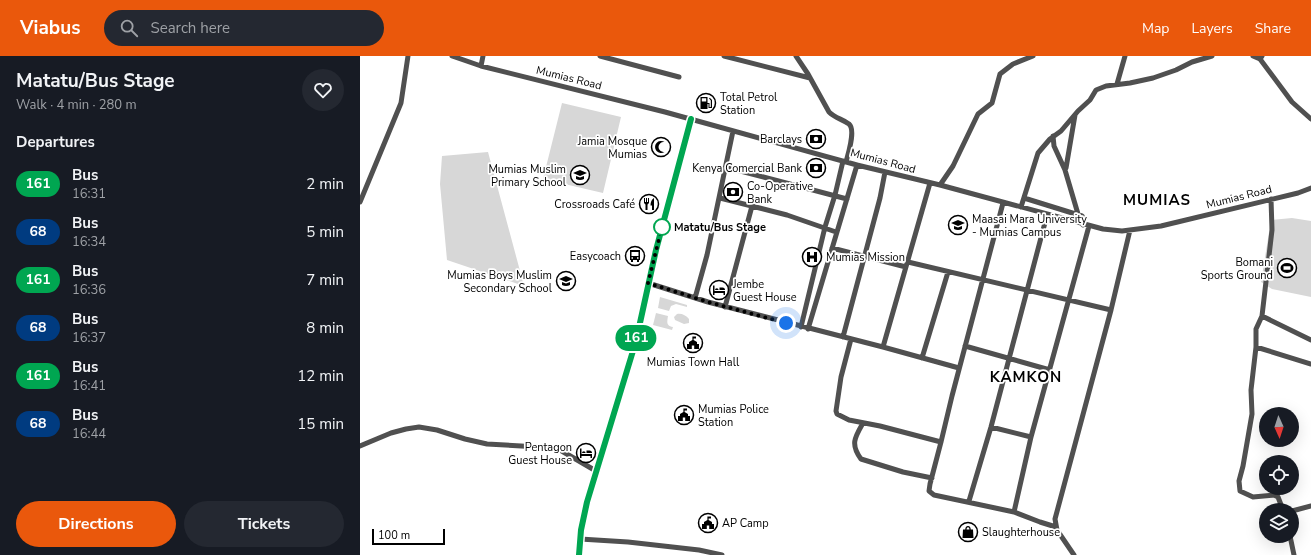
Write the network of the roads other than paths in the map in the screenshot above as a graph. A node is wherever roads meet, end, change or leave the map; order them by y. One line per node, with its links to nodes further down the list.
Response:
1 (408, 56): 34 (street)
2 (452, 56): 12 (street, Mumias Road)
3 (483, 56): 12 (street)
4 (600, 56): 13 (street)
5 (724, 56): 14 (street)
6 (796, 56): 14 (street)
7 (1033, 56): 27 (street)
8 (1125, 56): 15 (street)
9 (1212, 56): 15 (street)
10 (1253, 56): 11 (street)
11 (1261, 57): 18 (street)
12 (481, 66): 17 (street, Mumias Road)
13 (679, 77)
14 (810, 78): 21 (street)
15 (1117, 84): 16 (street)
16 (1075, 114): 20 (street); 24 (street)
17 (691, 119): 19 (street, Mumias Road); 50 (street)
18 (1311, 119)
19 (733, 131): 21 (street, Mumias Road); 23 (street)
20 (1053, 136): 24 (street); 31 (street)
21 (845, 161): 22 (street, Mumias Road); 29 (street)
22 (857, 165): 25 (street, Mumias Road); 32 (street)
23 (725, 167): 29 (street); 30 (street)
24 (1066, 170): 38 (street)
25 (885, 172): 26 (street, Mumias Road); 46 (street)
26 (930, 183): 27 (street, Mumias Road); 47 (street)
27 (940, 185): 35 (street, Mumias Road)
28 (1311, 188): 33 (street, Mumias Road)
29 (835, 195): 32 (street); 42 (street)
30 (720, 198): 36 (street); 52 (street)
31 (1024, 198): 37 (street); 38 (street)
32 (846, 199): 44 (street)
33 (1271, 199): 43 (street, Mumias Road); 56 (street)
34 (360, 202)
35 (1003, 203): 37 (street, Mumias Road); 49 (street)
36 (752, 206): 42 (street); 54 (street)
37 (1021, 207): 39 (street, Mumias Road)
38 (1078, 214): 40 (street)
39 (1047, 215): 40 (street, Mumias Road); 51 (street)
40 (1083, 225): 41 (street, Mumias Road)
41 (1089, 226): 43 (street, Mumias Road); 53 (street)
42 (825, 227): 44 (street); 57 (street)
43 (1130, 230): 55 (street)
44 (836, 232): 45 (street)
45 (832, 248): 46 (street); 58 (street)
46 (865, 256): 47 (street); 59 (street)
47 (907, 264): 48 (street); 63 (street)
48 (948, 272): 49 (street); 65 (street)
49 (983, 281): 51 (street); 62 (street)
50 (648, 283): 52 (street); 75 (street)
51 (1027, 291): 53 (street); 66 (street)
52 (695, 298): 54 (street)
53 (1069, 301): 55 (street); 69 (street)
54 (725, 307): 57 (street)
55 (1111, 310): 82 (street)
56 (1262, 316): 61 (street); 64 (street)
57 (801, 327): 58 (street)
58 (808, 329): 59 (street)
59 (843, 337): 60 (street)
60 (851, 339): 63 (street); 70 (street)
61 (1311, 340)
62 (965, 346): 66 (street); 68 (street)
63 (883, 347): 65 (street)
64 (1256, 347): 67 (street); 78 (street)
65 (922, 358): 68 (street)
66 (1009, 359): 69 (street); 71 (street)
67 (1311, 364)
68 (959, 368): 73 (street)
69 (1050, 370): 72 (street)
70 (863, 423): 73 (street); 76 (street)
71 (991, 427): 72 (street); 77 (street)
72 (1032, 437): 81 (street)
73 (942, 442): 76 (street)
74 (360, 446): 75 (street)
75 (596, 471): 83 (street)
76 (932, 478): 77 (street)
77 (969, 502): 81 (street)
78 (1280, 503)
79 (1311, 506): 80 (street)
80 (1299, 509)
81 (1014, 512): 82 (street)
82 (1056, 527): 87 (street)
83 (580, 539): 85 (street); 86 (street)
84 (1291, 543): 88 (street)
85 (579, 555)
86 (722, 555)
87 (1074, 555)
88 (1294, 555)

